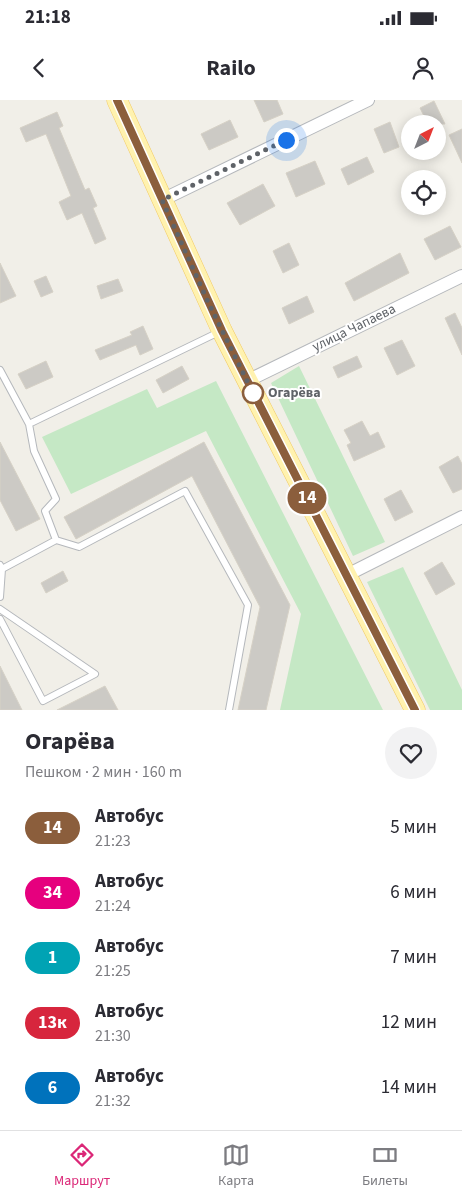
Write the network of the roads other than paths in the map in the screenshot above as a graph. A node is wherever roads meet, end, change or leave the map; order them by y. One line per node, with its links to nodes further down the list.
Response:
1 (117, 100): 3 (main road)
2 (368, 100): 3 (street)
3 (162, 200): 5 (main road)
4 (462, 276): 7 (street, улица Чапаева)
5 (222, 331): 7 (main road); 8 (lane)
6 (0, 370): 8 (lane)
7 (247, 381): 12 (main road)
8 (29, 424): 10 (lane)
9 (462, 517): 12 (street)
10 (56, 540): 11 (lane); 16 (lane)
11 (1, 567): 13 (lane)
12 (347, 575): 17 (main road)
13 (0, 597)
14 (0, 609): 15 (lane)
15 (0, 619)
16 (229, 710)
17 (415, 710)

